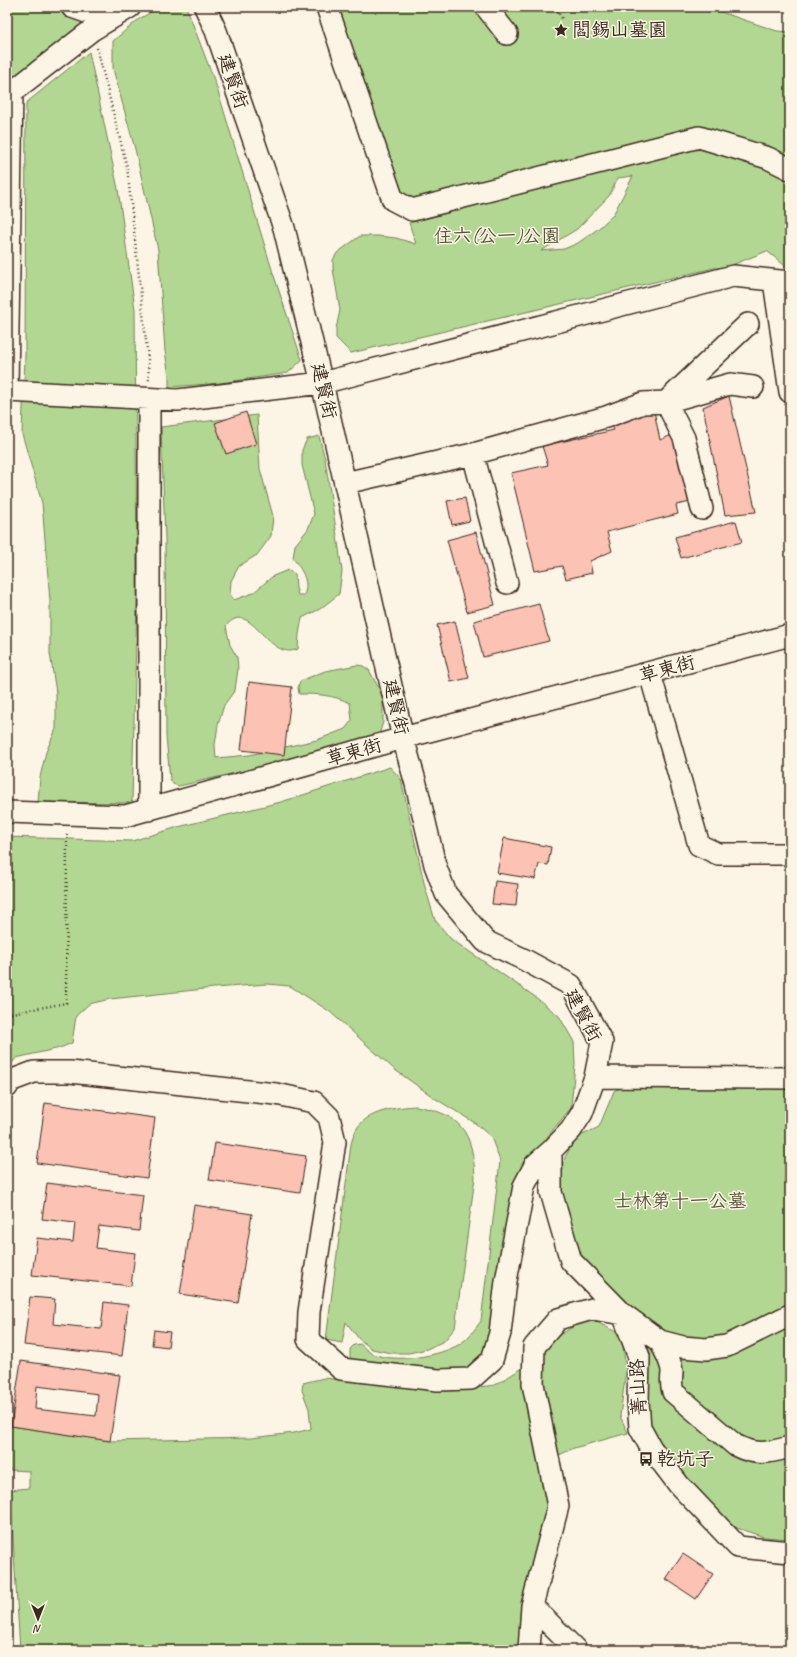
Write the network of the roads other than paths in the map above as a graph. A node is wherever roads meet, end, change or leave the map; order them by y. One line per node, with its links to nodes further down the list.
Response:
1 (72, 7): 6 (street)
2 (130, 7): 6 (street)
3 (205, 7): 11 (street, 建賢街)
4 (327, 7): 8 (street)
5 (486, 7): 7 (street)
6 (101, 25): 12 (street)
7 (507, 34)
8 (790, 169)
9 (782, 282): 11 (street); 15 (street)
10 (748, 324): 17 (street)
11 (322, 383): 16 (street); 19 (street, 建賢街)
12 (7, 385)
13 (753, 386): 17 (street)
14 (7, 391): 16 (street)
15 (790, 392)
16 (149, 398): 25 (street)
17 (666, 402): 18 (street); 20 (street)
18 (473, 454): 19 (street); 21 (street)
19 (345, 483): 24 (street, 建賢街)
20 (702, 509)
21 (507, 583)
22 (790, 635): 23 (street, 草東街)
23 (650, 674): 24 (street, 草東街); 27 (street)
24 (403, 738): 25 (street, 草東街); 28 (street, 建賢街)
25 (149, 810): 26 (street, 草東街)
26 (7, 812)
27 (790, 854)
28 (595, 1077): 29 (street); 31 (street, 建賢街)
29 (790, 1078)
30 (7, 1087): 31 (street, 建賢街)
31 (550, 1151): 32 (street)
32 (623, 1314): 34 (street); 36 (street, 菁山路); 37 (street)
33 (790, 1315): 34 (street)
34 (660, 1341): 35 (street)
35 (790, 1447)
36 (790, 1552)
37 (532, 1606): 38 (street); 39 (street)
38 (529, 1650)
39 (576, 1650)

